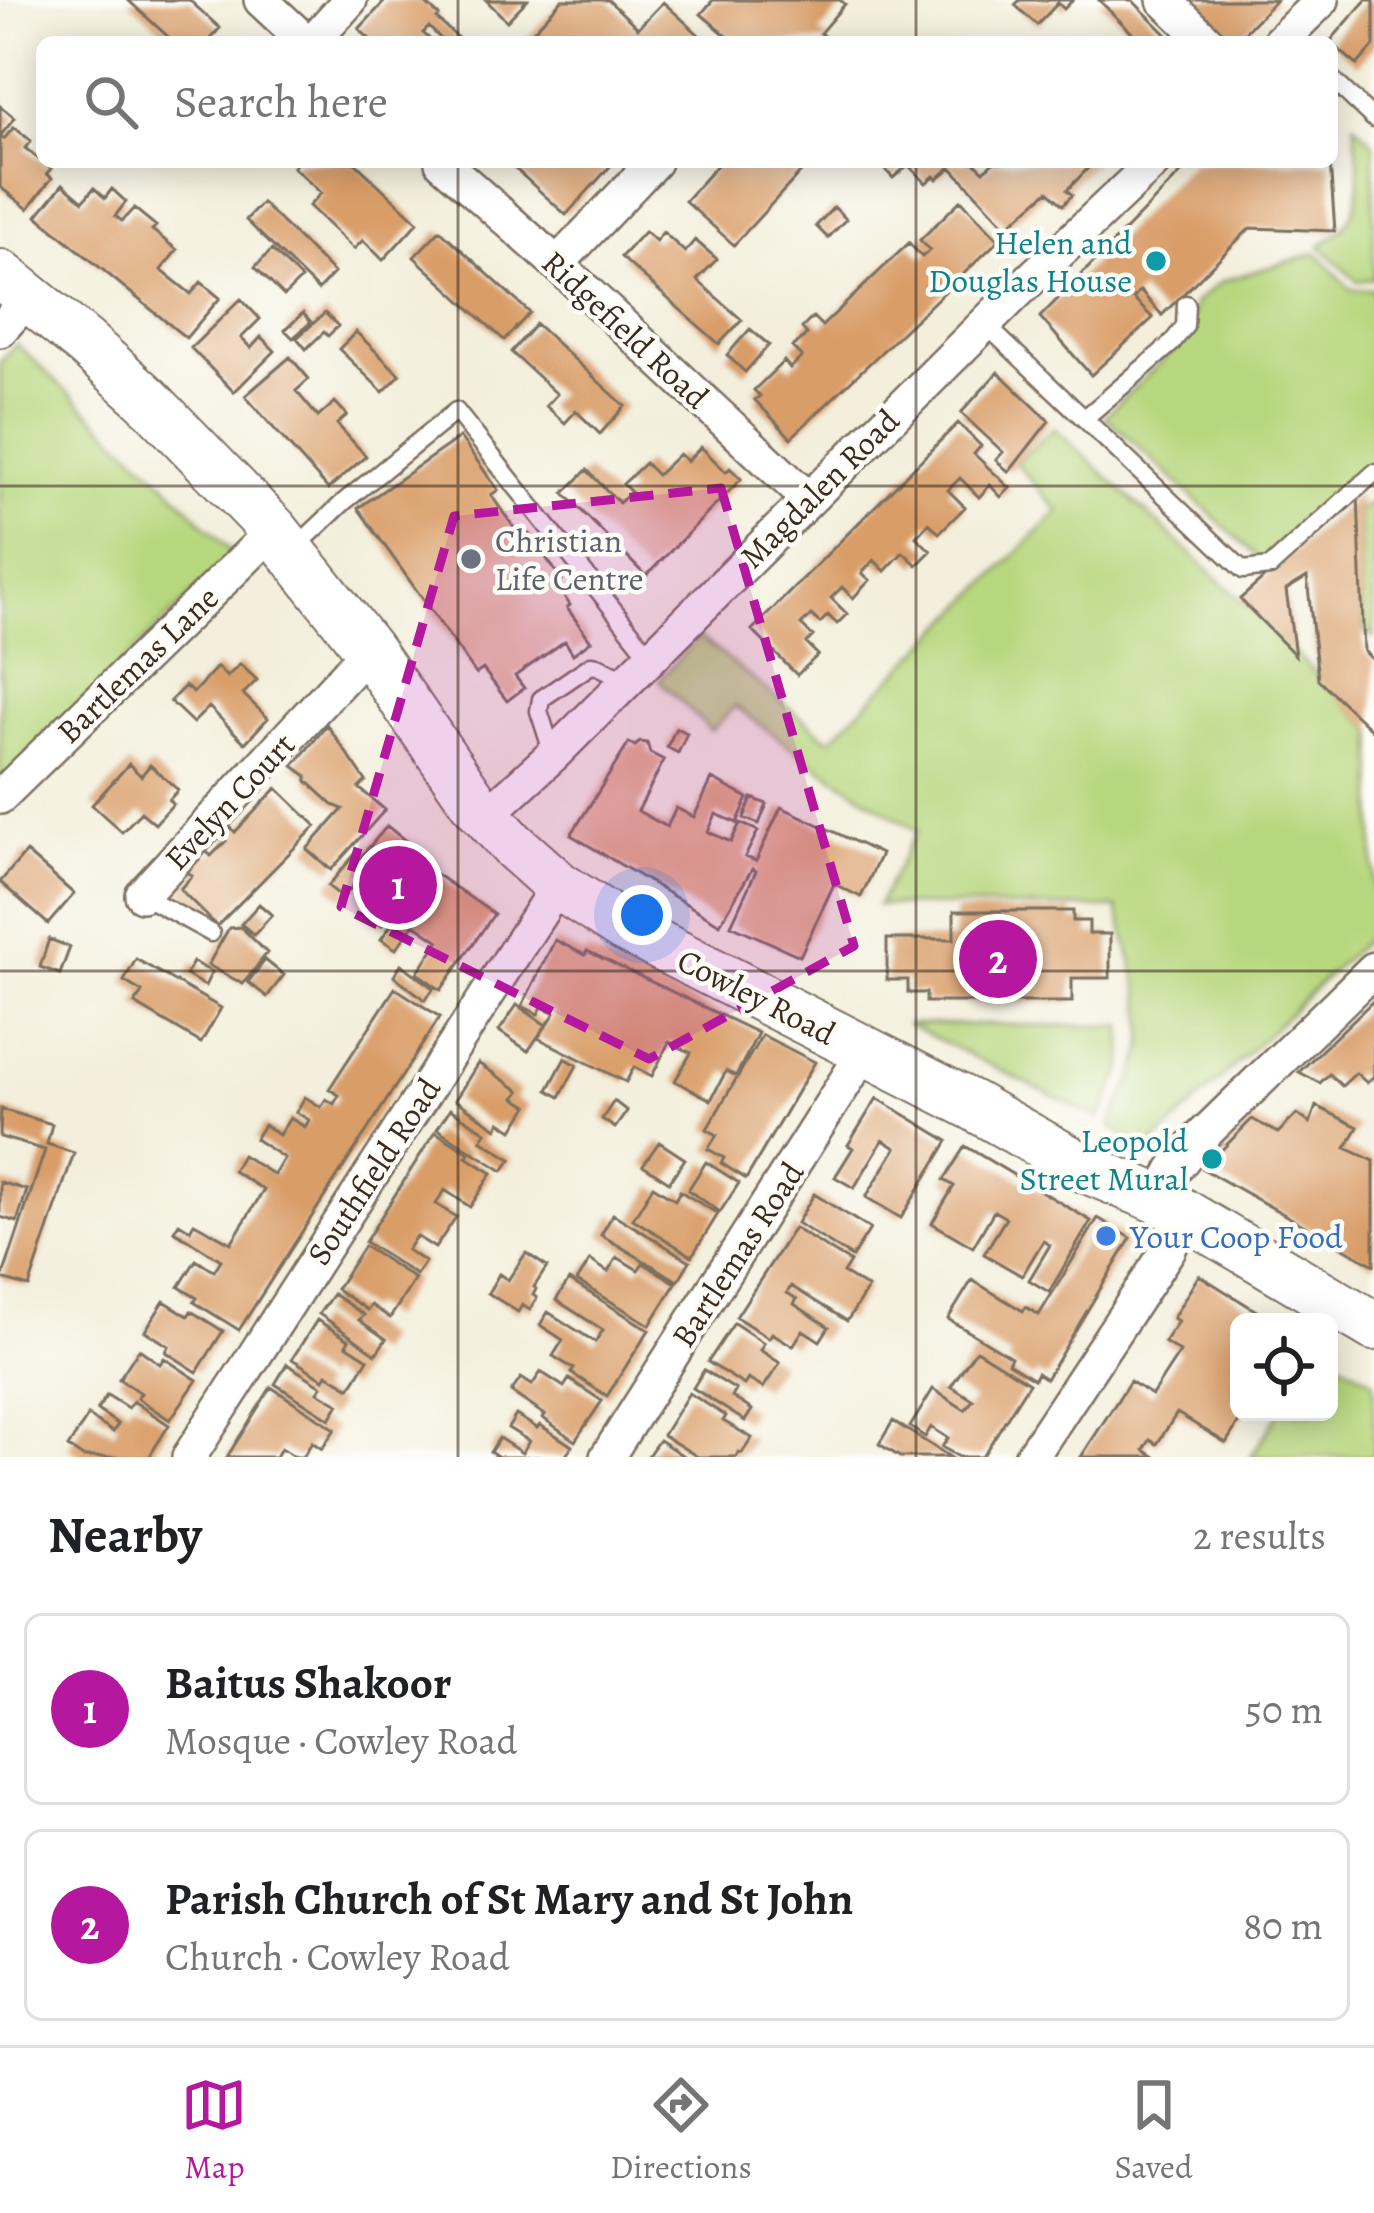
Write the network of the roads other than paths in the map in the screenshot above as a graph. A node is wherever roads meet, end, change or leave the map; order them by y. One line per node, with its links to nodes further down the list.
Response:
1 (261, 0): 5 (street)
2 (350, 0): 6 (street)
3 (1164, 0): 7 (street)
4 (1322, 0): 8 (street)
5 (302, 36)
6 (315, 36)
7 (1202, 36)
8 (1290, 36)
9 (1338, 85): 10 (lane)
10 (1374, 118)
11 (449, 168): 14 (street, Ridgefield Road)
12 (648, 168): 14 (street)
13 (1148, 168): 17 (street, Magdalen Road)
14 (557, 264): 20 (street, Ridgefield Road)
15 (10, 301): 21 (main road, Cowley Road)
16 (1186, 304): 18 (lane)
17 (986, 324): 18 (lane); 20 (street, Magdalen Road)
18 (1085, 418): 19 (lane)
19 (1374, 473)
20 (808, 499): 23 (street, Magdalen Road)
21 (283, 541): 22 (main road, Cowley Road); 23 (lane); 25 (street, Bartlemas Lane)
22 (369, 650): 26 (main road, Cowley Road); 28 (street, Evelyn Court)
23 (639, 668): 24 (street, Magdalen Road); 24 (lane)
24 (553, 754): 26 (street, Magdalen Road)
25 (0, 797)
26 (486, 816): 27 (main road, Cowley Road)
27 (557, 885): 31 (main road, Cowley Road); 34 (street, Southfield Road)
28 (142, 895): 29 (lane, Evelyn Court)
29 (211, 932)
30 (1374, 969): 32 (street)
31 (865, 1051): 32 (main road, Cowley Road); 35 (street, Bartlemas Road)
32 (1172, 1206): 33 (main road, Cowley Road); 36 (street)
33 (1374, 1326)
34 (188, 1457)
35 (608, 1457)
36 (1031, 1457)

